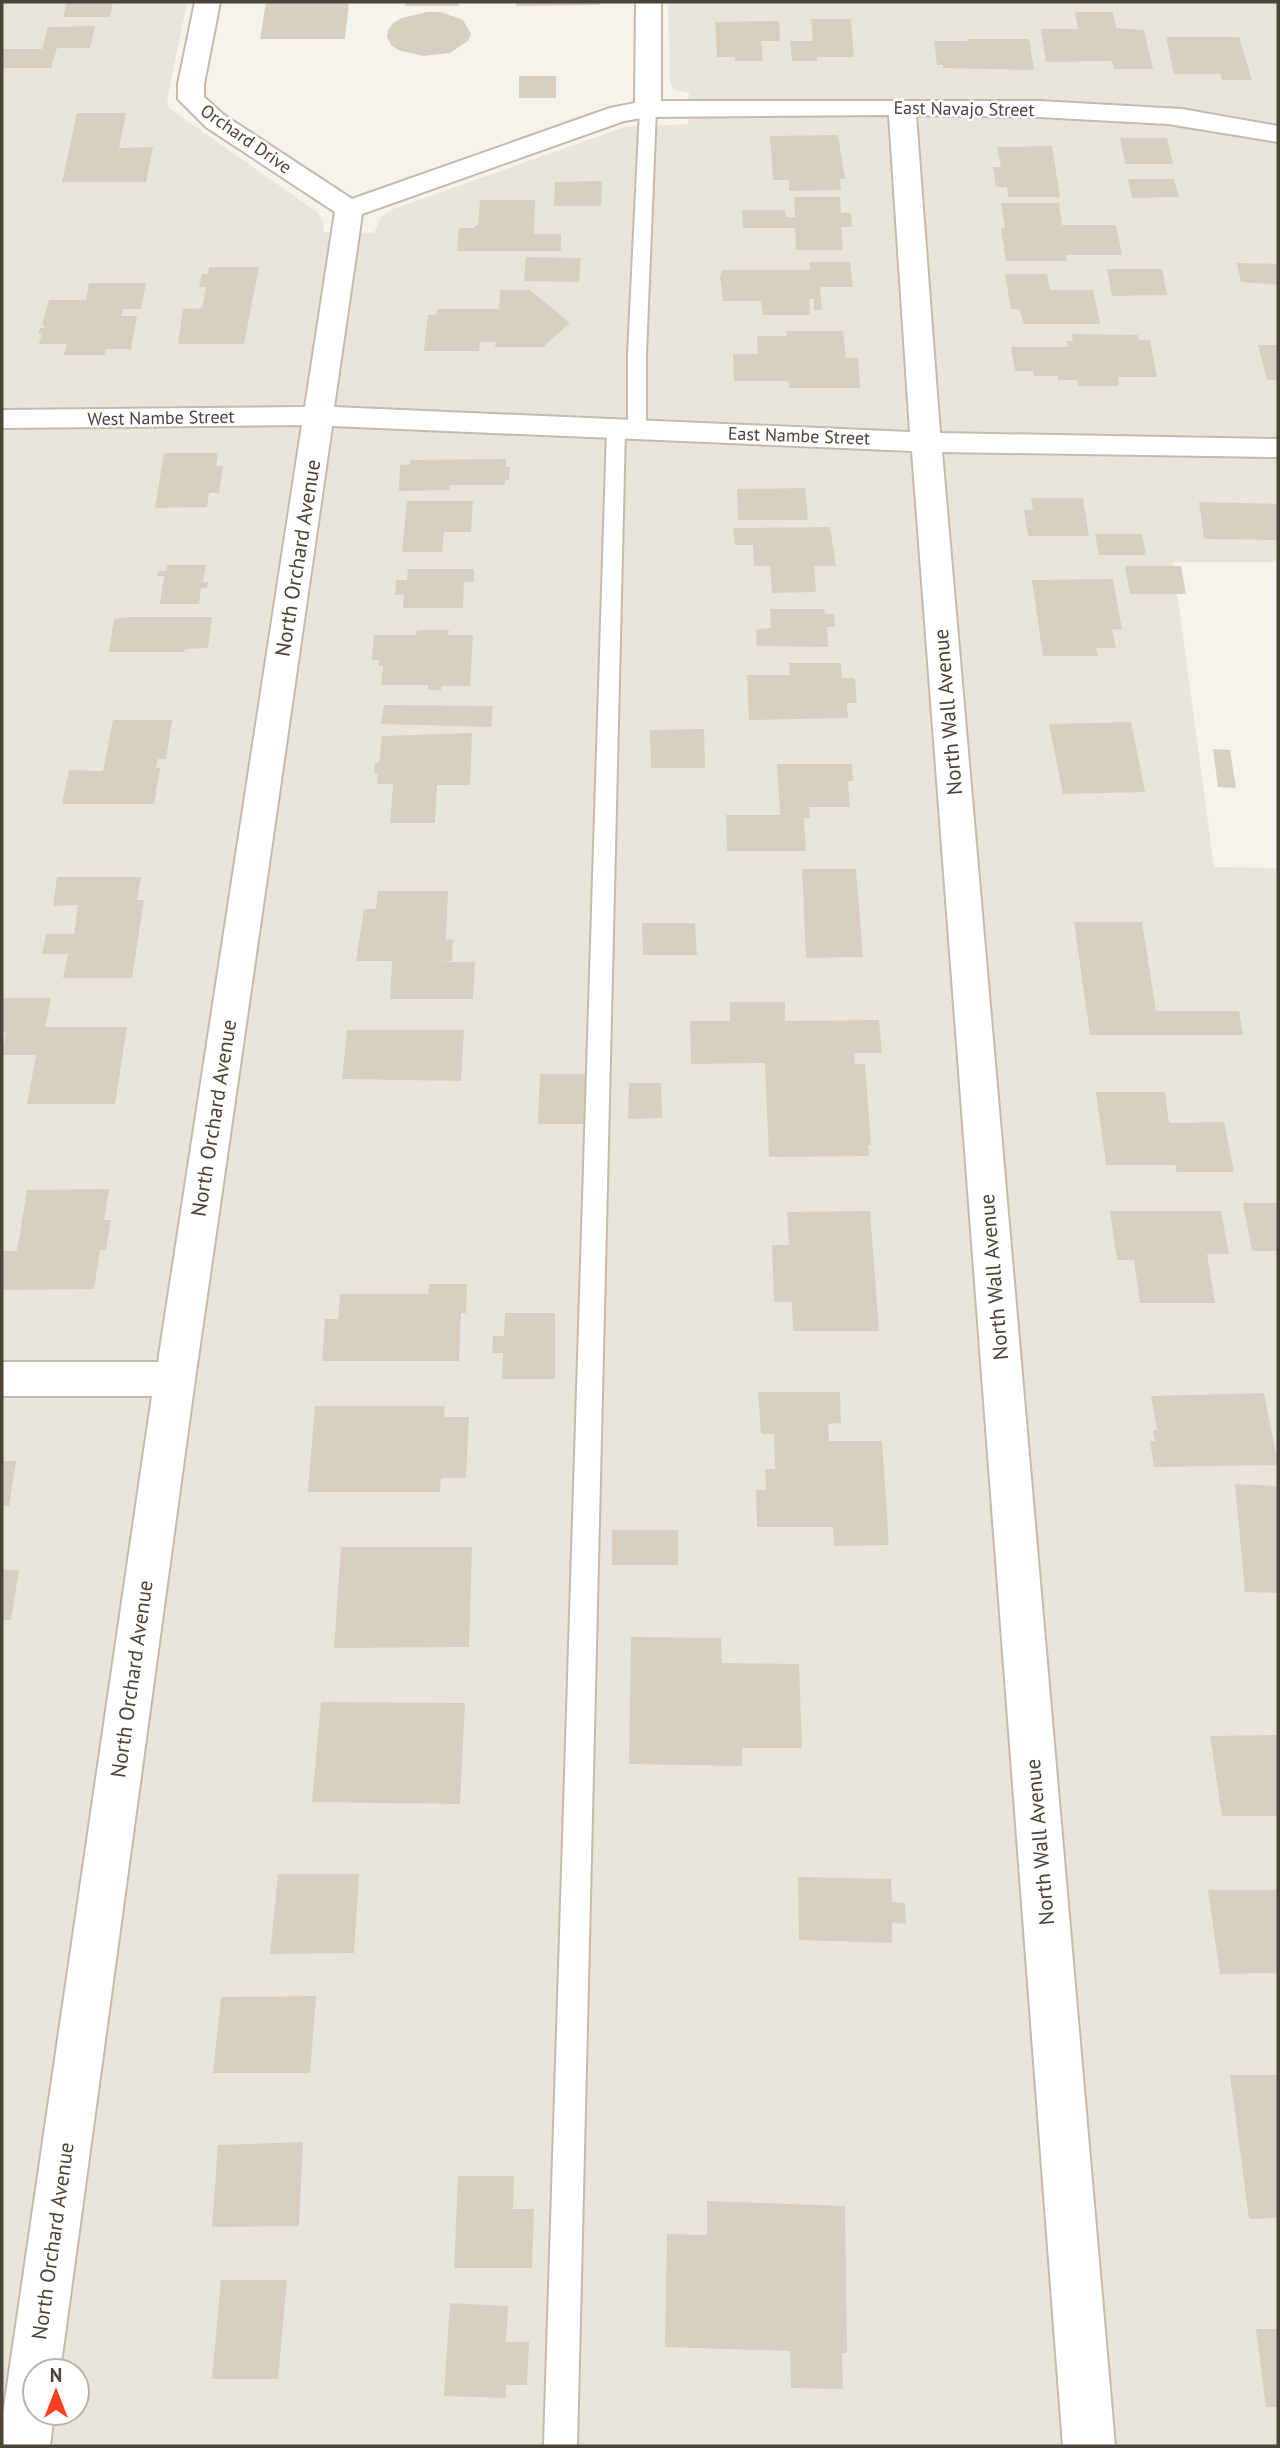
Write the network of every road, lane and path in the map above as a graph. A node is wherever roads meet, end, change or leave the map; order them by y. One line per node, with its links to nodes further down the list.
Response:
1 (207, 2): 6 (street, Orchard Drive)
2 (648, 2): 4 (street)
3 (902, 108): 4 (street, East Navajo Street); 5 (street, East Navajo Street); 10 (street, North Wall Avenue)
4 (648, 109): 6 (street); 9 (lane)
5 (1278, 134)
6 (349, 209): 7 (street, North Orchard Avenue)
7 (320, 416): 8 (street, West Nambe Street); 9 (street, East Nambe Street); 13 (street, North Orchard Avenue)
8 (3, 422)
9 (626, 429): 10 (street, East Nambe Street); 15 (lane)
10 (926, 442): 11 (street, East Nambe Street); 16 (street, North Wall Avenue)
11 (1278, 447)
12 (2, 1379): 13 (street)
13 (175, 1380): 14 (street, North Orchard Avenue)
14 (24, 2446)
15 (560, 2446)
16 (1089, 2446)

